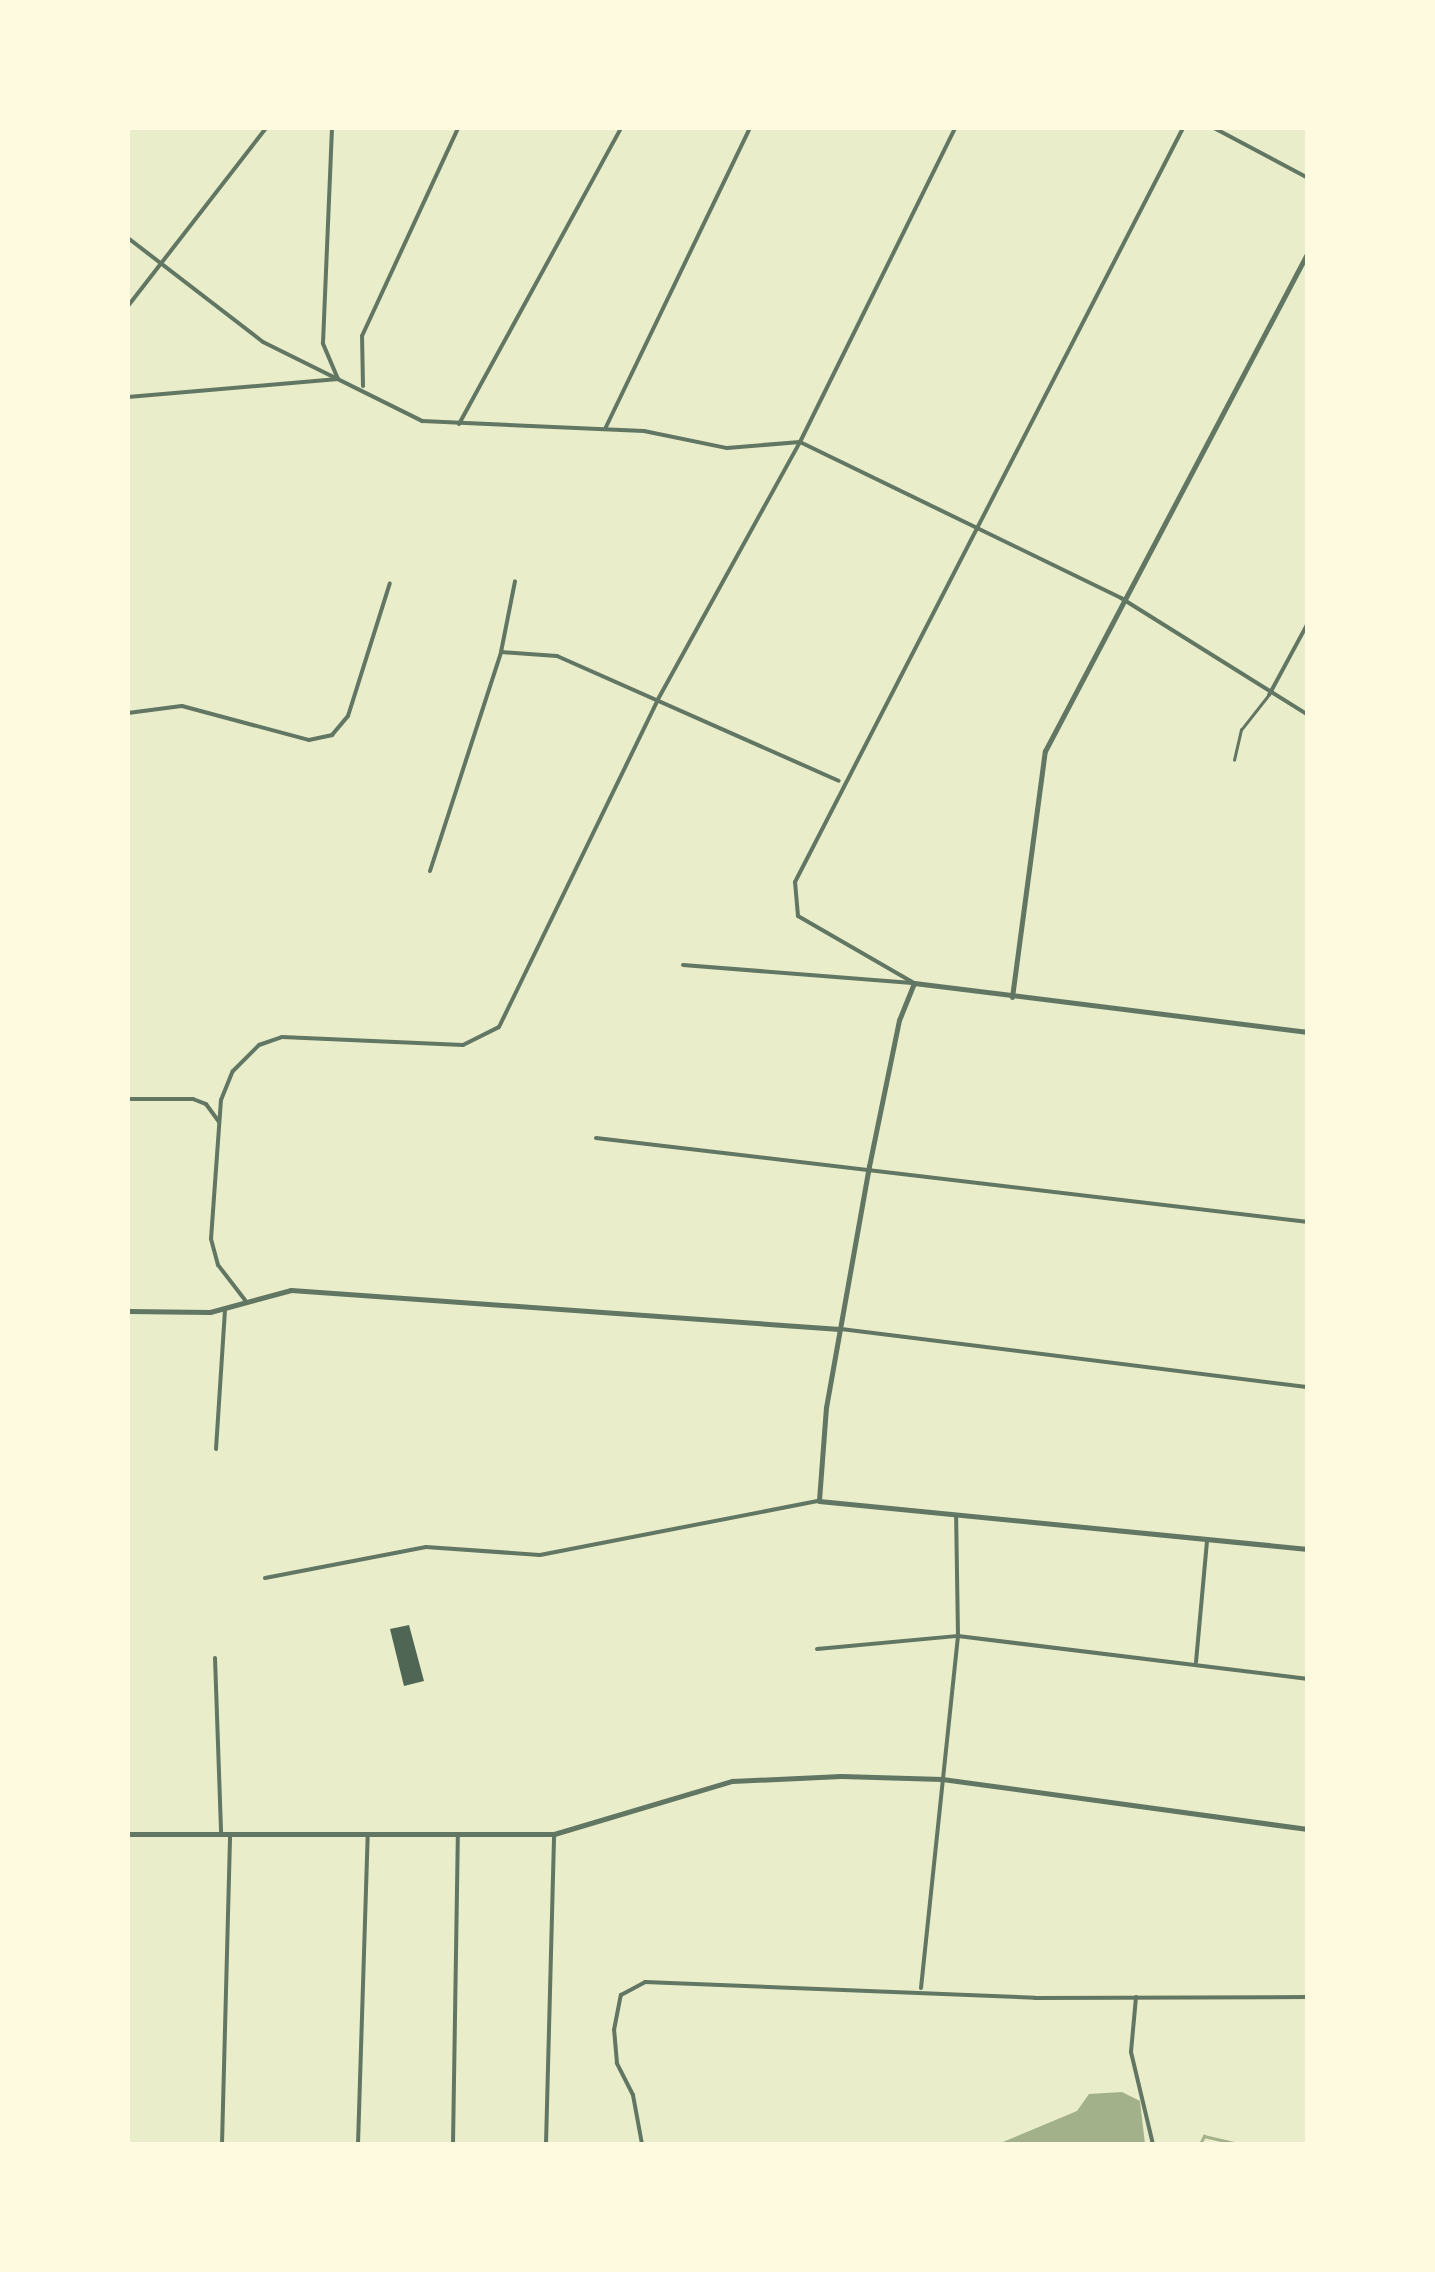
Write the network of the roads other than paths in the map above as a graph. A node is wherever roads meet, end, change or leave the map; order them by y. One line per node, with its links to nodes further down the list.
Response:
1 (266, 128): 12 (street)
2 (332, 128): 14 (street)
3 (458, 128): 15 (street)
4 (622, 128): 17 (street)
5 (750, 128): 18 (street)
6 (955, 128): 19 (street)
7 (1183, 128): 20 (street)
8 (1214, 128): 9 (street)
9 (1308, 178)
10 (128, 238): 12 (street)
11 (1308, 252): 23 (street)
12 (160, 263): 13 (street); 14 (street)
13 (128, 306)
14 (338, 379): 15 (street); 16 (street)
15 (363, 389): 17 (street)
16 (128, 397)
17 (459, 424): 18 (street)
18 (605, 430): 19 (street)
19 (800, 442): 20 (street); 27 (street)
20 (978, 524): 23 (street); 31 (street)
21 (515, 581): 25 (street)
22 (390, 583): 28 (street)
23 (1122, 598): 26 (street); 35 (street)
24 (1308, 623): 26 (street)
25 (501, 652): 27 (street); 32 (street)
26 (1269, 695): 29 (street); 30 (lane)
27 (658, 701): 31 (street); 38 (street)
28 (128, 713)
29 (1308, 714)
30 (1234, 760)
31 (842, 782): 34 (street)
32 (430, 871)
33 (683, 965): 34 (street)
34 (914, 983): 35 (street); 40 (street)
35 (1012, 997): 36 (street)
36 (1308, 1032)
37 (128, 1099): 38 (street)
38 (219, 1122): 42 (street)
39 (596, 1138): 40 (street)
40 (868, 1166): 41 (street); 45 (street)
41 (1308, 1222)
42 (244, 1300): 43 (street); 45 (street)
43 (225, 1309): 44 (street); 47 (street)
44 (128, 1311)
45 (840, 1329): 46 (street); 48 (street)
46 (1308, 1386)
47 (216, 1449)
48 (818, 1501): 49 (street); 52 (street)
49 (956, 1515): 50 (street); 53 (street)
50 (1208, 1540): 51 (street); 56 (street)
51 (1308, 1550)
52 (265, 1578)
53 (958, 1636): 54 (street); 56 (street); 58 (street)
54 (817, 1649)
55 (215, 1658): 61 (street)
56 (1196, 1662): 57 (street)
57 (1308, 1679)
58 (942, 1779): 59 (street); 65 (street); 66 (street)
59 (1308, 1829)
60 (128, 1834): 61 (street)
61 (221, 1834): 62 (street)
62 (230, 1834): 63 (street); 69 (street)
63 (368, 1834): 64 (street); 70 (street)
64 (458, 1834): 65 (street); 71 (street)
65 (554, 1834): 72 (street)
66 (922, 1988): 68 (street); 73 (street)
67 (1308, 1997): 68 (street)
68 (1136, 1998): 74 (street)
69 (222, 2144)
70 (358, 2144)
71 (453, 2144)
72 (546, 2144)
73 (642, 2144)
74 (1153, 2144)

